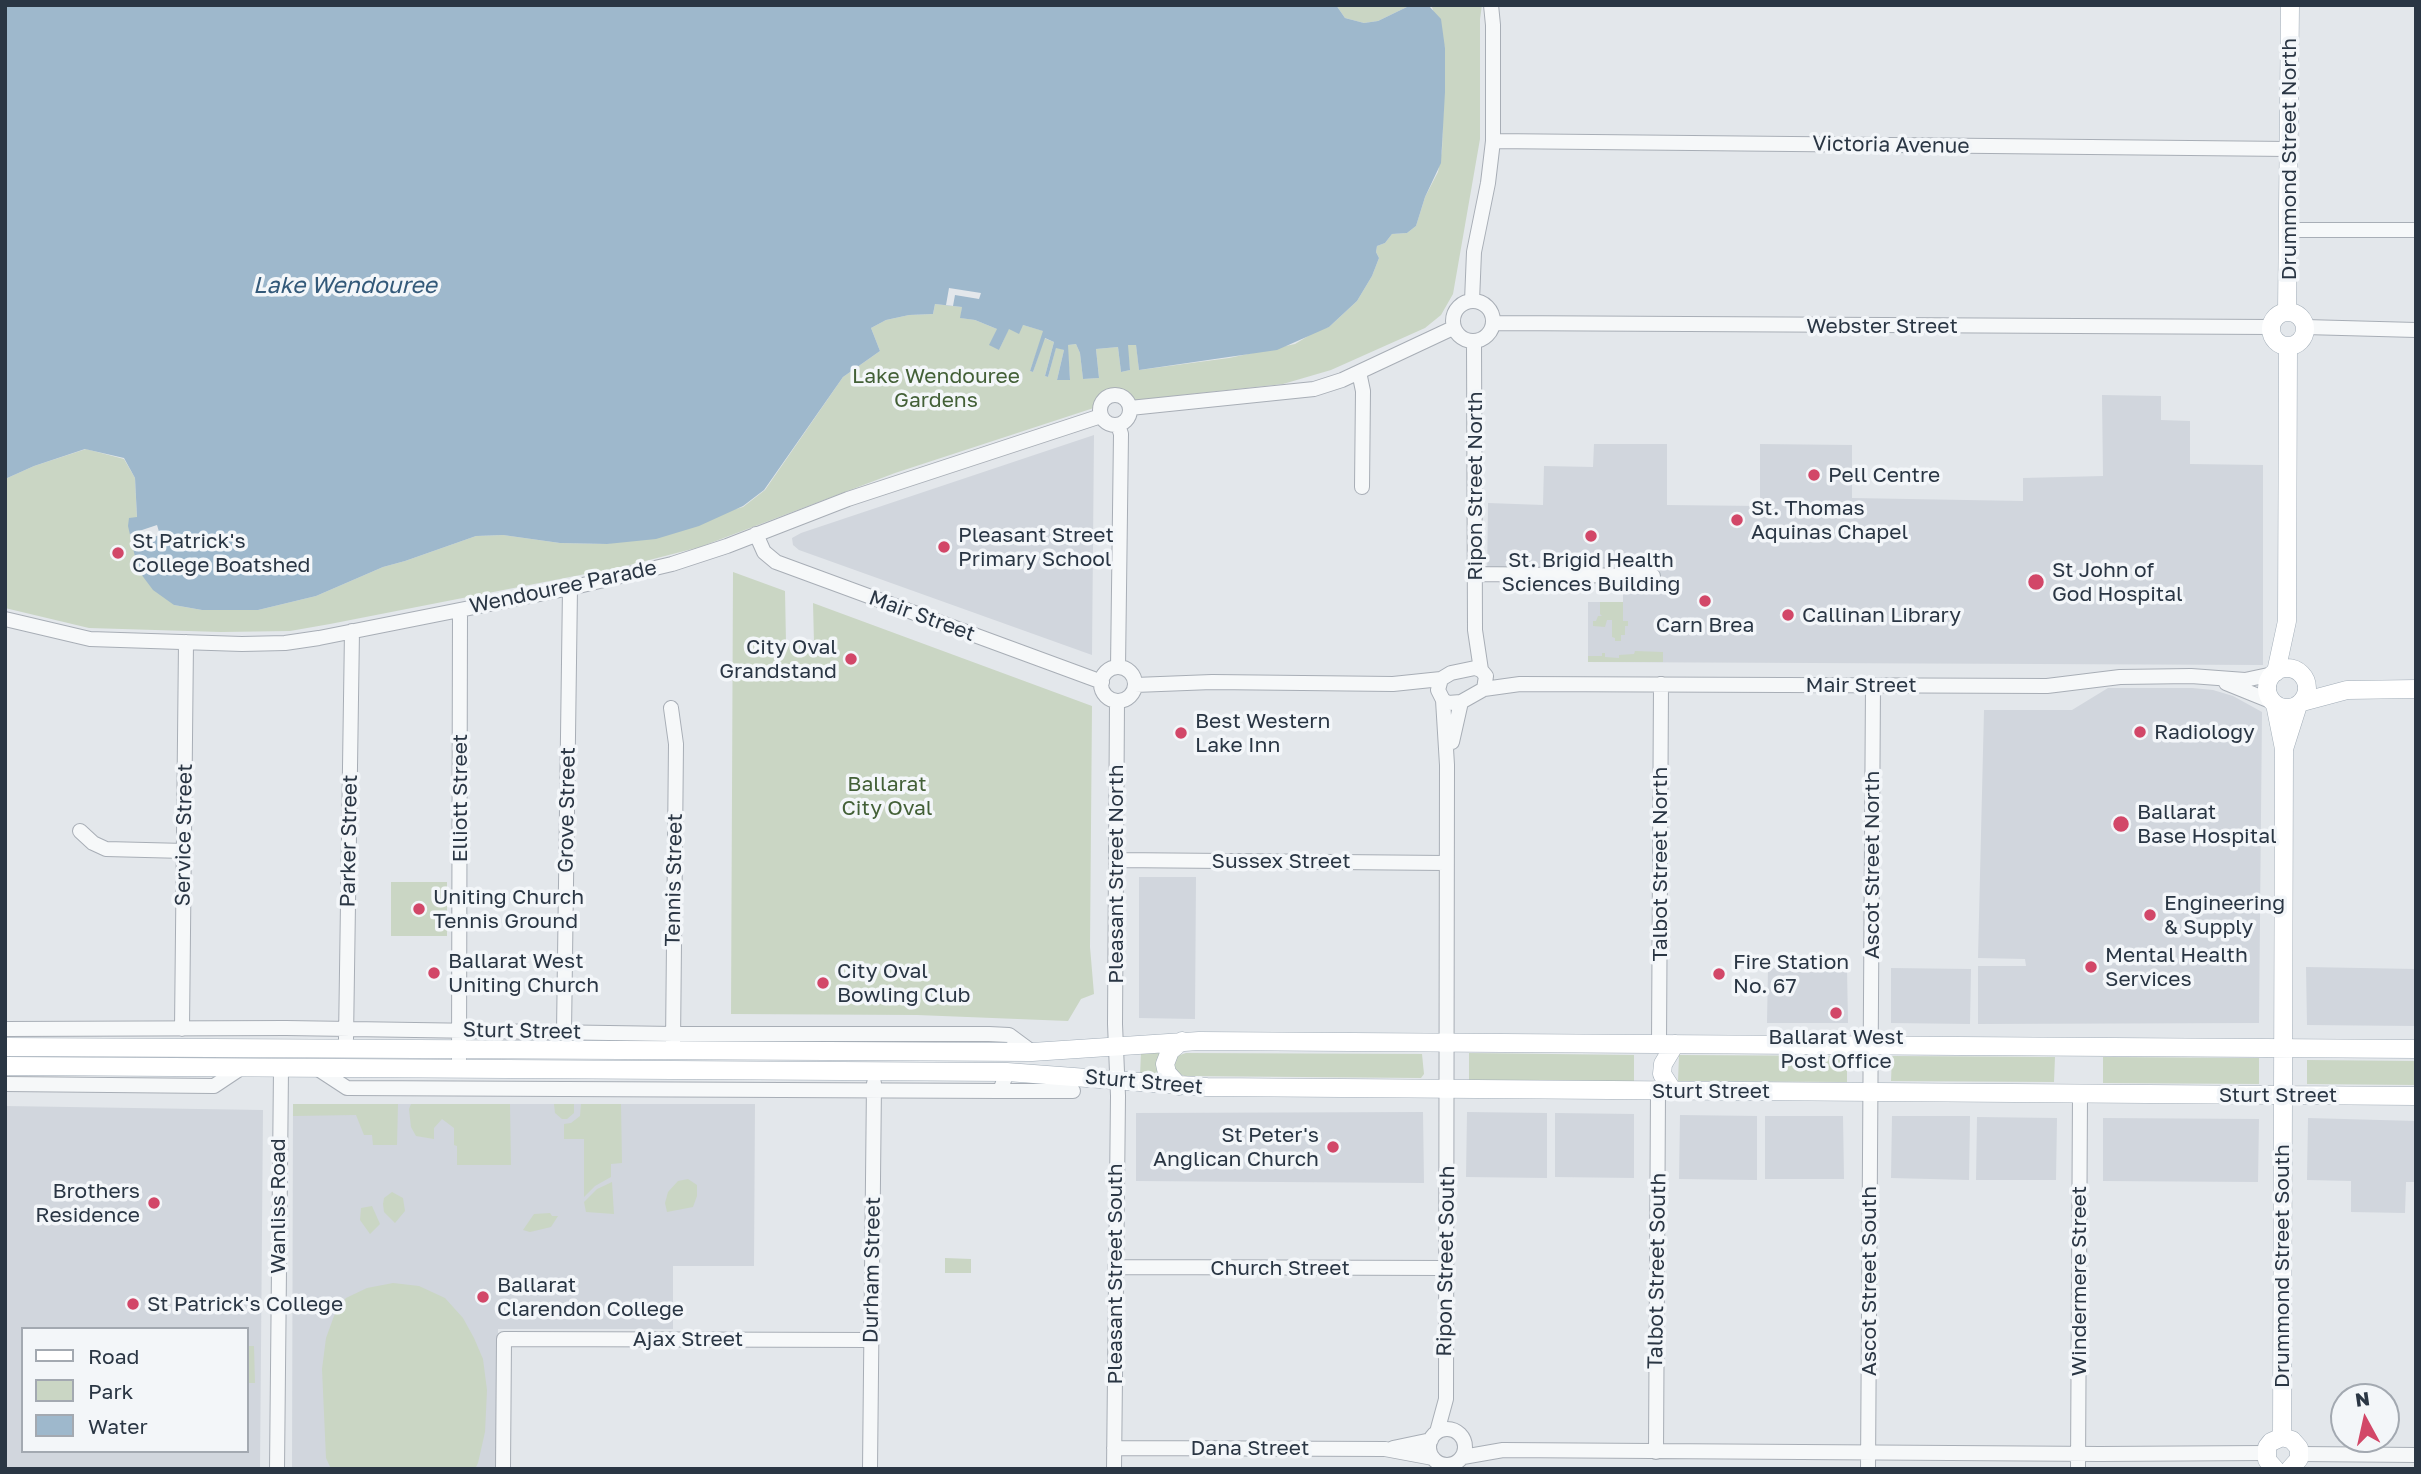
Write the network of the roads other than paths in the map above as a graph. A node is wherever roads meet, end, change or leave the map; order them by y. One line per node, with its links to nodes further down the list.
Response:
1 (1491, 5): 4 (street)
2 (1498, 5): 4 (street)
3 (2290, 5): 6 (main road, Drummond Street North)
4 (1493, 24): 5 (street)
5 (1493, 141): 6 (street, Victoria Avenue); 9 (street)
6 (2289, 149): 7 (main road, Drummond Street North)
7 (2289, 230): 8 (street); 10 (main road, Drummond Street North)
8 (2416, 230)
9 (1472, 301): 11 (street); 14 (street)
10 (2287, 312): 12 (main road); 13 (main road)
11 (1493, 323): 12 (street, Webster Street); 16 (street)
12 (2271, 327): 17 (main road)
13 (2305, 327): 15 (street); 17 (main road)
14 (1453, 328): 16 (street); 18 (street)
15 (2416, 330)
16 (1474, 342): 24 (street, Ripon Street North)
17 (2288, 346): 29 (main road)
18 (1359, 372): 19 (street); 22 (street)
19 (1130, 408): 20 (street); 21 (street)
20 (1101, 416): 21 (street); 23 (street, Wendouree Parade)
21 (1118, 425): 33 (street)
22 (1362, 487)
23 (756, 534): 26 (street, Wendouree Parade); 40 (street, Mair Street)
24 (1475, 574): 25 (street); 31 (street, Ripon Street North)
25 (1653, 576)
26 (570, 588): 27 (street, Wendouree Parade); 65 (street, Grove Street)
27 (460, 610): 30 (street, Wendouree Parade); 63 (street, Elliott Street)
28 (5, 618): 32 (street, Wendouree Parade)
29 (2287, 621): 36 (main road); 37 (main road)
30 (352, 631): 32 (street, Wendouree Parade); 64 (street, Parker Street)
31 (1475, 631): 34 (street, Ripon Street North); 35 (street, Ripon Street North)
32 (186, 642): 58 (street, Service Street)
33 (1118, 667): 40 (street); 44 (street)
34 (1465, 670): 35 (street); 39 (street)
35 (1483, 671): 42 (street, Mair Street); 47 (street)
36 (2274, 673): 37 (main road); 38 (street, Mair Street); 52 (main road)
37 (2303, 676): 46 (main road); 53 (main road)
38 (2202, 677): 45 (street, Mair Street); 52 (street, Mair Street)
39 (1441, 679): 41 (street); 49 (street)
40 (1102, 682): 50 (street)
41 (1393, 684): 44 (street); 49 (street)
42 (1520, 684): 43 (street, Mair Street); 47 (street, Mair Street)
43 (1661, 684): 45 (street, Mair Street); 69 (street, Talbot Street North)
44 (1135, 685): 50 (street)
45 (1873, 685): 70 (street, Ascot Street North)
46 (2360, 688): 48 (main road); 53 (main road)
47 (1484, 689): 51 (street)
48 (2416, 689)
49 (1441, 697): 51 (street); 56 (street)
50 (1117, 701): 59 (street, Pleasant Street North)
51 (1461, 702): 56 (street)
52 (2274, 703): 53 (main road); 55 (main road)
53 (2300, 703): 55 (main road)
54 (671, 708): 68 (street, Tennis Street)
55 (2284, 750): 73 (main road)
56 (1447, 765): 60 (street)
57 (80, 831): 58 (street)
58 (185, 851): 61 (street, Service Street)
59 (1116, 860): 60 (street, Sussex Street); 71 (street, Pleasant Street North)
60 (1446, 863): 67 (street)
61 (182, 1028): 62 (street, Sturt Street); 64 (street, Sturt Street)
62 (5, 1029)
63 (459, 1030): 64 (street, Sturt Street); 65 (street, Sturt Street); 76 (street, Elliott Street)
64 (346, 1031): 75 (street, Parker Street)
65 (564, 1032): 68 (street, Sturt Street)
66 (1182, 1041): 67 (main road, Sturt Street); 71 (main road, Sturt Street); 86 (main road)
67 (1445, 1042): 69 (main road, Sturt Street); 87 (street, Ripon Street South)
68 (673, 1043): 71 (main road, Sturt Street); 76 (main road, Sturt Street)
69 (1659, 1044): 70 (main road, Sturt Street); 91 (main road); 91 (main road)
70 (1871, 1045): 73 (main road, Sturt Street); 92 (street, Ascot Street North)
71 (1116, 1046): 84 (street, Pleasant Street North)
72 (5, 1047): 75 (main road, Sturt Street)
73 (2283, 1048): 74 (main road, Sturt Street); 94 (main road, Drummond Street South)
74 (2416, 1049)
75 (346, 1050): 76 (main road, Sturt Street)
76 (459, 1050): 81 (street, Elliott Street)
77 (5, 1066): 78 (main road, Sturt Street)
78 (241, 1068): 79 (main road, Sturt Street); 85 (street)
79 (281, 1069): 80 (main road, Sturt Street); 114 (street, Wanliss Road)
80 (318, 1069): 81 (main road, Sturt Street); 88 (street, Sturt Street)
81 (459, 1069): 82 (main road, Sturt Street)
82 (874, 1071): 83 (main road, Sturt Street); 88 (street, Durham Street)
83 (1007, 1072): 84 (main road, Sturt Street); 89 (street)
84 (1116, 1079): 86 (main road, Sturt Street); 96 (street, Pleasant Street South)
85 (5, 1084)
86 (1179, 1086): 87 (main road, Sturt Street)
87 (1446, 1089): 91 (main road, Sturt Street); 97 (street, Ripon Street South)
88 (874, 1090): 89 (street, Sturt Street); 98 (street, Durham Street)
89 (1000, 1091): 90 (street, Sturt Street)
90 (1073, 1091)
91 (1658, 1091): 92 (main road, Sturt Street); 106 (street, Talbot Street South)
92 (1871, 1092): 93 (main road, Sturt Street); 107 (street, Ascot Street South)
93 (2080, 1094): 94 (main road, Sturt Street); 111 (street, Windermere Street)
94 (2282, 1095): 95 (main road, Sturt Street); 102 (main road, Drummond Street South)
95 (2416, 1096)
96 (1115, 1267): 97 (street, Church Street); 103 (street, Pleasant Street South)
97 (1445, 1268): 99 (street, Ripon Street South)
98 (871, 1339): 115 (street, Ajax Street); 116 (street, Durham Street)
99 (1446, 1399): 100 (street, Ripon Street South); 101 (street)
100 (1434, 1436): 101 (street); 104 (street, Dana Street); 112 (street)
101 (1460, 1436): 105 (street); 113 (street)
102 (2282, 1437): 109 (main road); 110 (main road)
103 (1114, 1448): 104 (street, Dana Street); 117 (street, Pleasant Street South)
104 (1385, 1450): 112 (street, Dana Street)
105 (1503, 1450): 106 (street); 113 (street)
106 (1656, 1452): 107 (street)
107 (1868, 1453): 111 (street); 118 (street, Ascot Street South)
108 (2416, 1455): 110 (street)
109 (2270, 1461): 111 (street)
110 (2295, 1461)
111 (2078, 1462)
112 (1436, 1463): 113 (street)
113 (1458, 1463)
114 (277, 1469)
115 (503, 1469)
116 (870, 1469)
117 (1114, 1469)
118 (1868, 1469)

